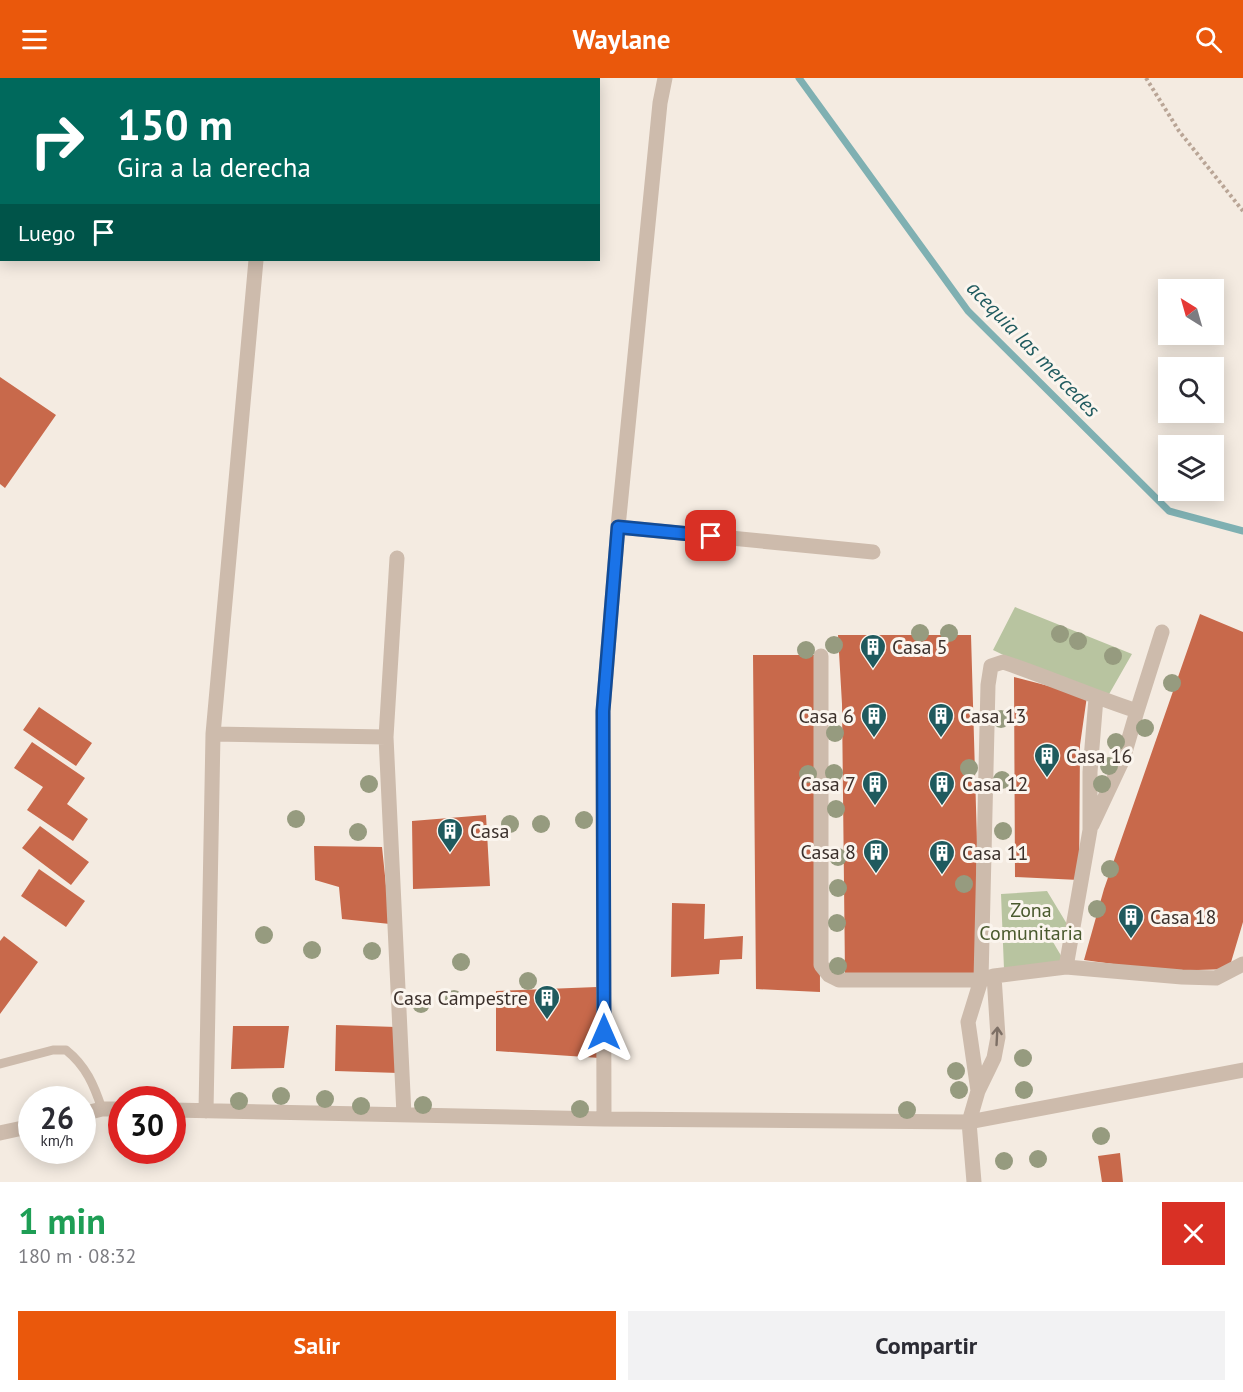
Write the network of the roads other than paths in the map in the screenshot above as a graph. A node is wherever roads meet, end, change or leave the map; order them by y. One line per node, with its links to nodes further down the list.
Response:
1 (665, 78): 3 (street)
2 (256, 261): 10 (street)
3 (618, 527): 4 (street); 25 (street)
4 (873, 552)
5 (397, 558): 11 (street)
6 (1162, 632): 9 (street)
7 (821, 656): 15 (street)
8 (1096, 698): 9 (street); 12 (street); 15 (street)
9 (1137, 711): 12 (street)
10 (213, 734): 11 (street); 23 (street)
11 (386, 737): 24 (street)
12 (1090, 830): 14 (street)
13 (1243, 964): 14 (street)
14 (1066, 967): 15 (street)
15 (988, 978): 18 (street, one-way to 15); 18 (street)
16 (0, 1064): 19 (lane)
17 (1243, 1070): 26 (street)
18 (978, 1091): 26 (street)
19 (102, 1109): 20 (street); 21 (street)
20 (108, 1109)
21 (96, 1110)
22 (186, 1110): 23 (street)
23 (206, 1111): 24 (street)
24 (404, 1115): 25 (street)
25 (604, 1119): 26 (street)
26 (969, 1122): 29 (street)
27 (18, 1129): 28 (street)
28 (0, 1133)
29 (974, 1182)

